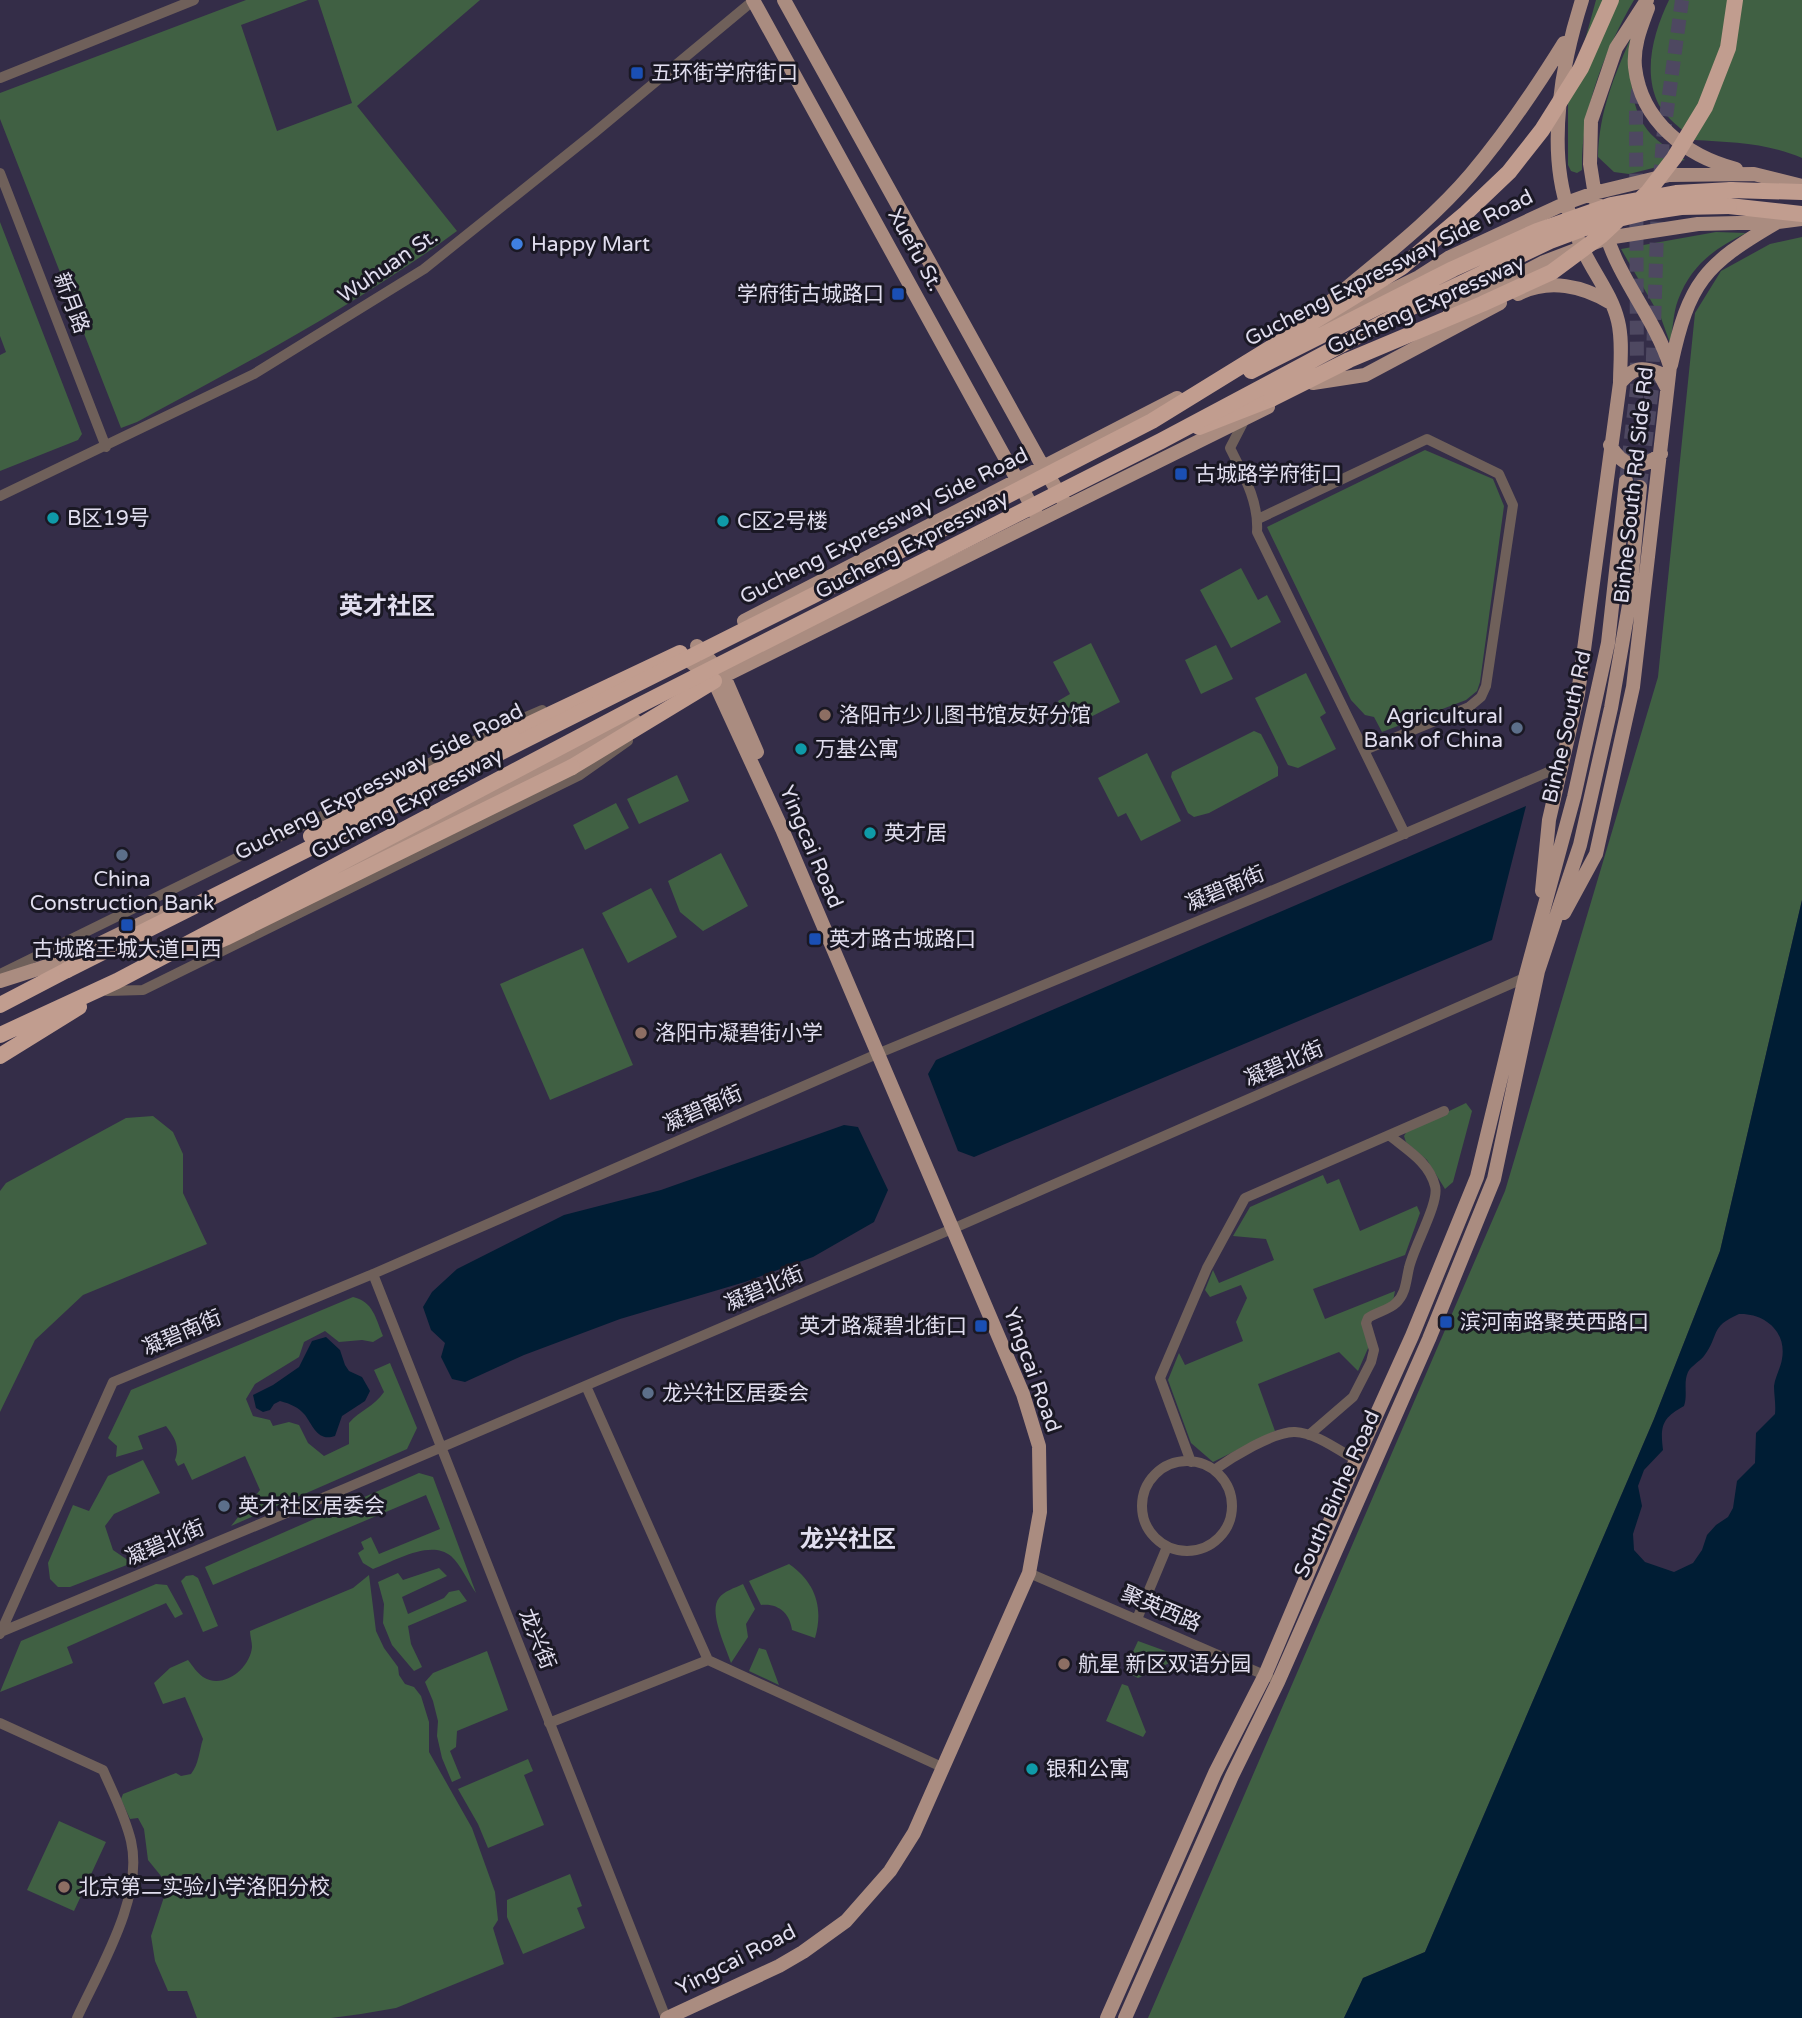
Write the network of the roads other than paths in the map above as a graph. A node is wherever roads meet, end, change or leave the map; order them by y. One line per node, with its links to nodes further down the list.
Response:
1 (194, 0): 9 (street)
2 (754, 0): 31 (street, Wuhuan St.); 34 (main road, Xuefu St.)
3 (784, 0): 33 (main road, Xuefu St.)
4 (1611, 0): 28 (highway, Gucheng Expressway, bridge)
5 (1649, 0): 11 (main road); 14 (main road, Binhe South Rd Side Rd)
6 (1735, 0): 29 (highway, Gucheng Expressway, bridge)
7 (1578, 5): 8 (main road, Binhe South Rd Side Rd)
8 (1571, 33): 16 (main road, Binhe South Rd Side Rd); 22 (main road)
9 (0, 78)
10 (0, 173): 31 (street, 新月路)
11 (1754, 174): 12 (main road, Gucheng Expressway Side Road); 14 (main road, Gucheng Expressway Side Road)
12 (1802, 186)
13 (1802, 192): 15 (highway)
14 (1594, 194): 16 (main road, Gucheng Expressway Side Road); 19 (main road, Binhe South Rd Side Rd)
15 (1730, 198): 17 (highway); 28 (highway, bridge); 29 (highway, bridge)
16 (1566, 203): 20 (main road, Binhe South Rd Side Rd); 22 (main road, Gucheng Expressway Side Road)
17 (1802, 216): 18 (main road)
18 (1777, 222): 19 (main road); 23 (main road)
19 (1607, 239): 20 (main road); 23 (main road, Binhe South Rd Side Rd)
20 (1581, 246): 21 (main road, Binhe South Rd Side Rd); 24 (main road)
21 (1612, 304): 24 (main road); 25 (main road, Binhe South Rd Side Rd)
22 (1282, 344): 33 (main road, Gucheng Expressway Side Road)
23 (1670, 366): 26 (main road, Binhe South Rd Side Rd)
24 (1313, 383): 27 (main road)
25 (1620, 383): 26 (main road); 30 (main road, Binhe South Rd Side Rd)
26 (1668, 390): 32 (main road, Binhe South Rd Side Rd)
27 (1245, 419): 37 (main road); 38 (street)
28 (1152, 422): 47 (highway, Gucheng Expressway, bridge)
29 (1161, 442): 51 (highway, Gucheng Expressway, bridge)
30 (1610, 445): 32 (main road); 44 (main road, Binhe South Rd Side Rd)
31 (106, 447): 36 (street, Wuhuan St.)
32 (1661, 454): 46 (main road, Binhe South Rd Side Rd)
33 (1043, 467): 34 (main road, Gucheng Expressway Side Road); 37 (main road, Xuefu St.)
34 (1018, 480): 39 (main road, Xuefu St.); 40 (main road, Gucheng Expressway Side Road)
35 (1633, 484): 46 (main road, Binhe South Rd)
36 (0, 496)
37 (1067, 506): 39 (main road)
38 (1258, 519): 43 (street); 43 (street)
39 (1039, 520): 42 (main road)
40 (697, 646): 41 (main road, Gucheng Expressway Side Road); 42 (main road, Yingcai Road)
41 (680, 653): 42 (main road, Yingcai Road); 47 (highway, bridge); 48 (street); 50 (main road, Gucheng Expressway Side Road)
42 (719, 678): 51 (main road); 51 (highway, bridge); 51 (street); 56 (main road, Yingcai Road)
43 (1364, 750): 45 (street)
44 (1562, 766): 45 (street, 凝碧南街); 46 (main road, Binhe South Rd Side Rd)
45 (1405, 834): 56 (street, 凝碧南街)
46 (1542, 939): 49 (main road, Binhe South Rd)
47 (67, 970): 52 (highway); 53 (highway, Gucheng Expressway)
48 (0, 974)
49 (1532, 974): 60 (street, 凝碧北街); 65 (main road, South Binhe Road); 73 (main road, South Binhe Road)
50 (0, 981)
51 (112, 986): 54 (highway, Gucheng Expressway, bridge); 55 (main road); 57 (highway, bridge)
52 (0, 995)
53 (0, 1004)
54 (0, 1035)
55 (0, 1047)
56 (880, 1053): 60 (main road, Yingcai Road); 61 (street, 凝碧南街)
57 (0, 1056)
58 (1444, 1111): 59 (street)
59 (1389, 1135): 63 (street); 66 (street)
60 (956, 1227): 62 (street, 凝碧北街); 69 (main road, Yingcai Road)
61 (373, 1274): 64 (street, 龙兴街); 71 (street, 凝碧南街)
62 (586, 1386): 64 (street, 凝碧北街); 72 (street)
63 (1309, 1435): 65 (street); 67 (street)
64 (440, 1448): 71 (street, 凝碧北街); 75 (street, 龙兴街)
65 (1356, 1460): 73 (main road, South Binhe Road)
66 (1191, 1462): 67 (street); 68 (street)
67 (1214, 1470): 68 (street)
68 (1167, 1546): 70 (street)
69 (1032, 1574): 70 (street, 聚英西路); 76 (main road, Yingcai Road); 79 (main road, Yingcai Road)
70 (1137, 1619): 73 (street, 聚英西路)
71 (0, 1633)
72 (708, 1660): 75 (street); 76 (street)
73 (1272, 1679): 80 (main road, South Binhe Road); 81 (main road, South Binhe Road)
74 (0, 1723): 77 (street)
75 (549, 1723): 78 (street, 龙兴街)
76 (944, 1768): 78 (main road, Yingcai Road)
77 (77, 2018)
78 (667, 2018)
79 (683, 2018)
80 (1107, 2018)
81 (1125, 2018)

